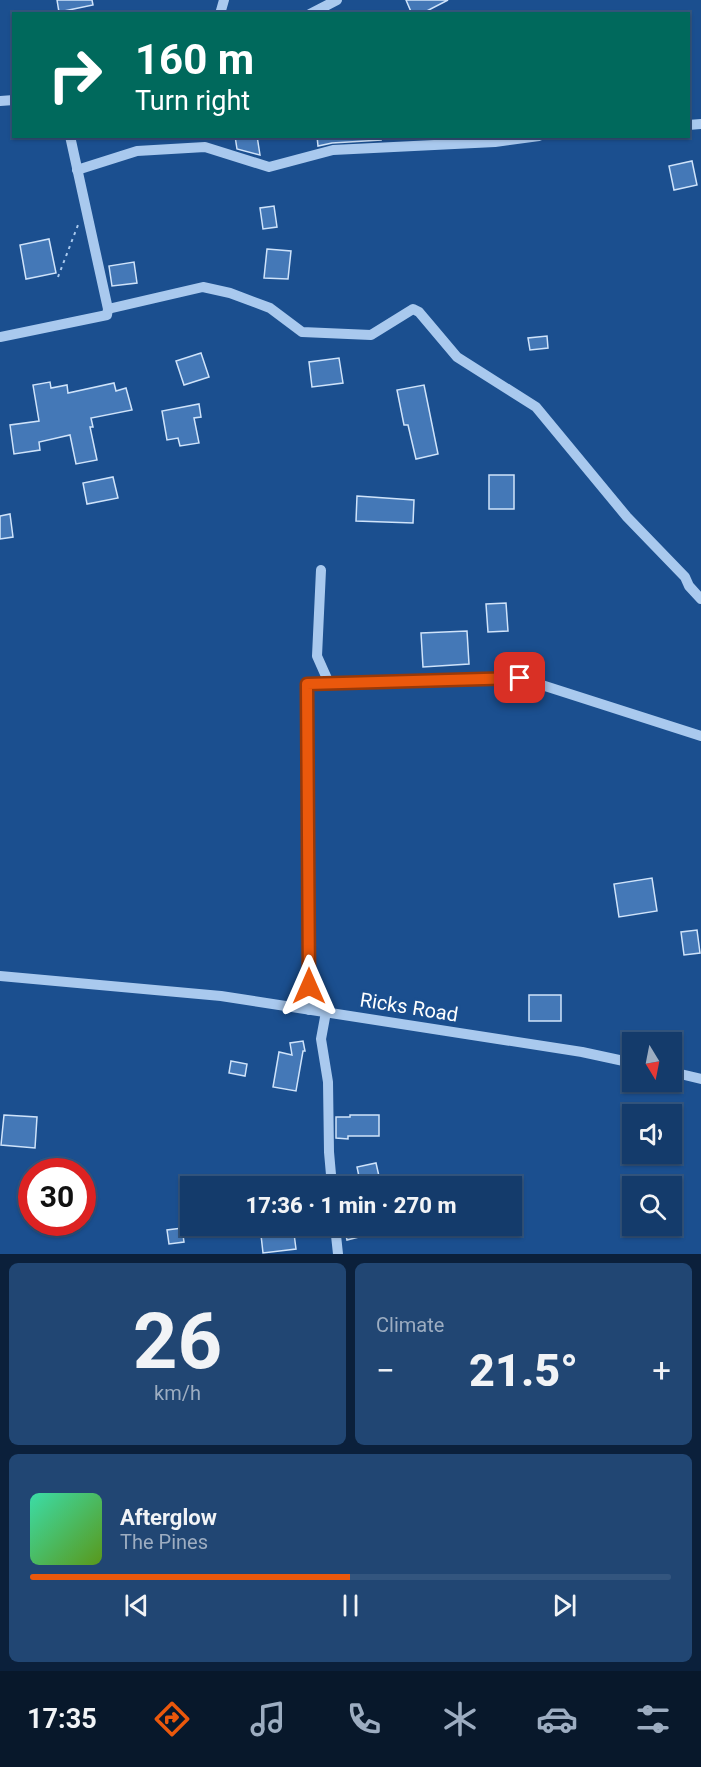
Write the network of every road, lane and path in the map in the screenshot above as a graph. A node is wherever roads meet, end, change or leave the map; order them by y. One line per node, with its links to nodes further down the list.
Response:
1 (337, 0): 2 (street)
2 (314, 12)
3 (70, 138): 5 (street)
4 (524, 138): 5 (street)
5 (76, 170): 6 (street)
6 (85, 209): 7 (path); 8 (street)
7 (58, 277)
8 (108, 309): 9 (street); 11 (street)
9 (0, 337)
10 (321, 570): 12 (street)
11 (701, 599)
12 (329, 683): 13 (street); 15 (street)
13 (701, 736)
14 (0, 976): 15 (street, Ricks Road)
15 (309, 1010): 16 (street, Ricks Road)
16 (326, 1012): 17 (street, Ricks Road); 20 (street)
17 (622, 1061)
18 (682, 1074): 19 (street)
19 (701, 1079)
20 (331, 1176)
21 (336, 1236): 22 (street)
22 (338, 1254)

